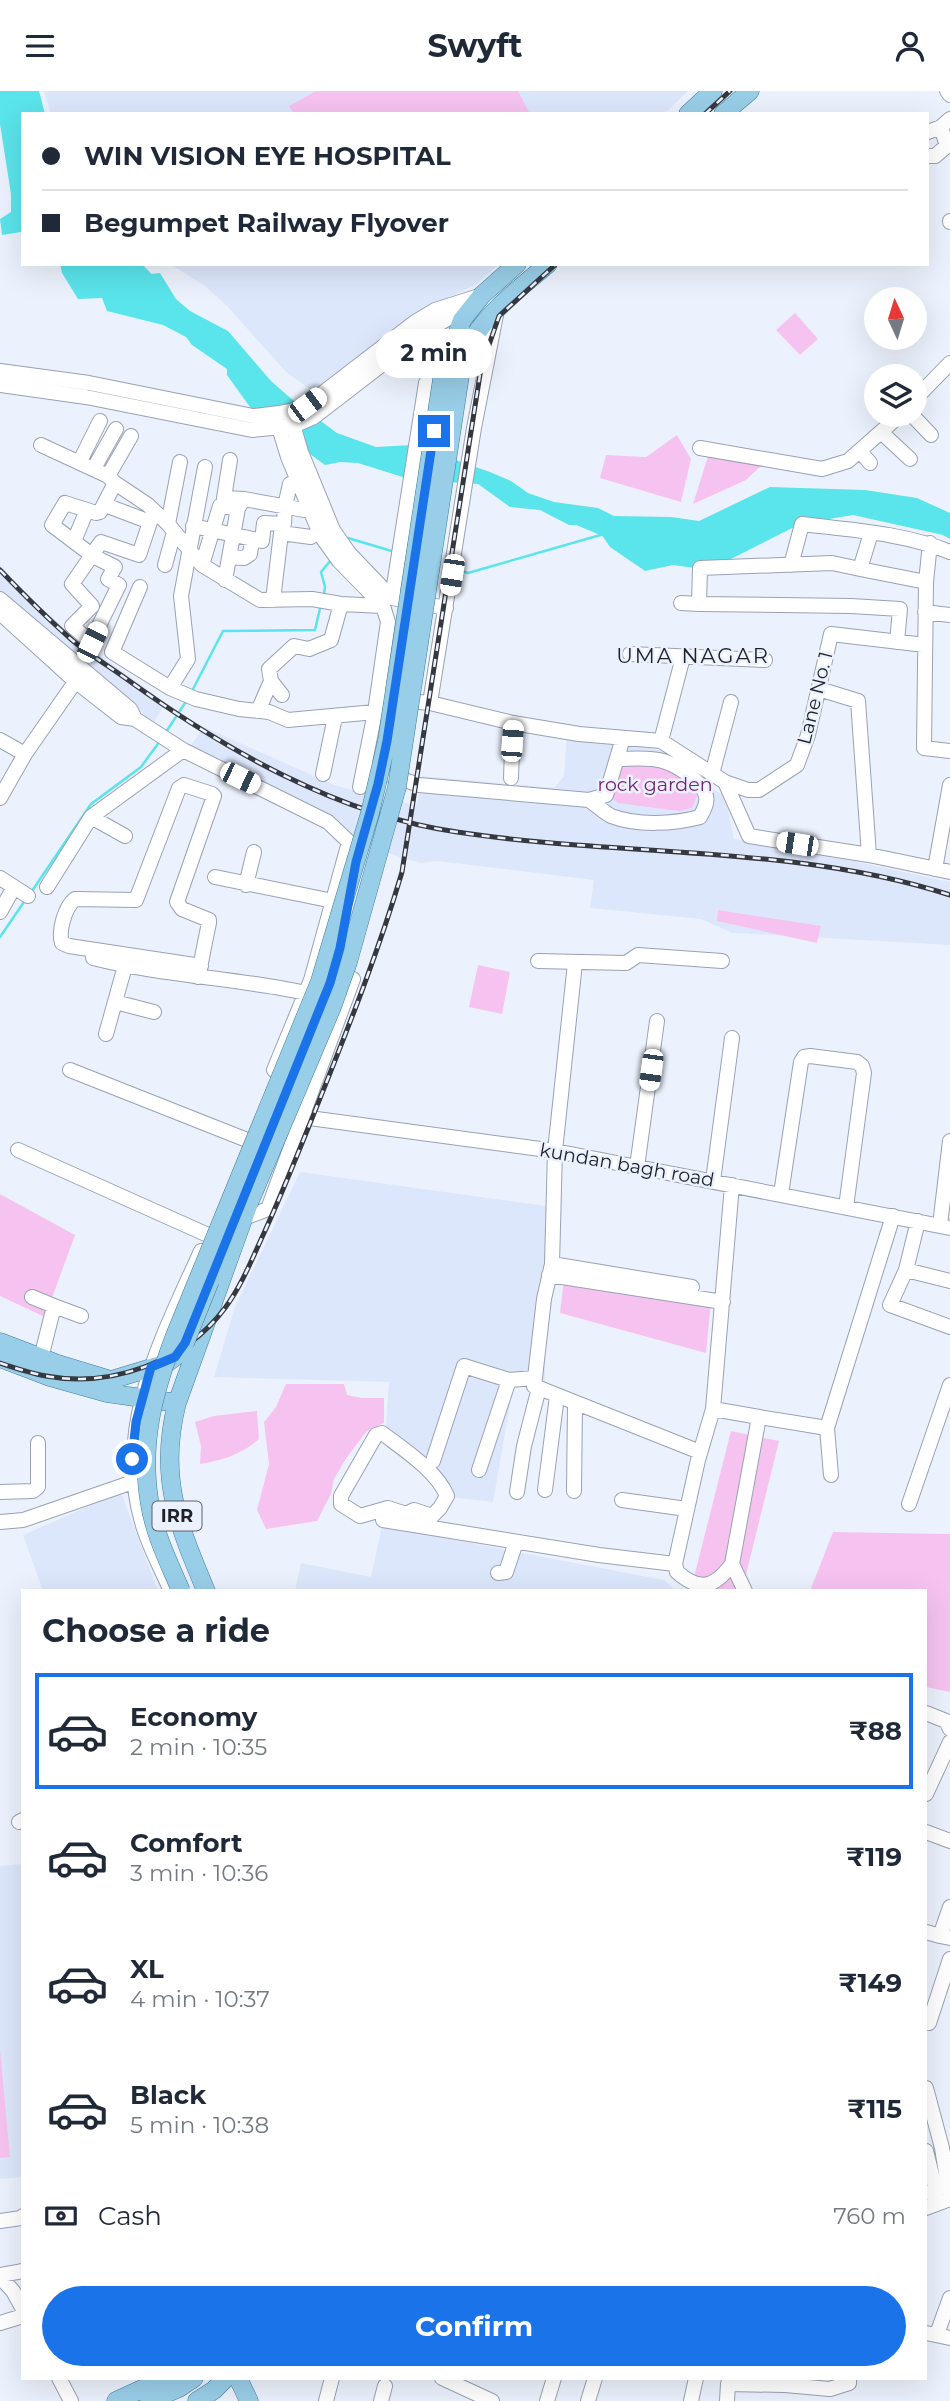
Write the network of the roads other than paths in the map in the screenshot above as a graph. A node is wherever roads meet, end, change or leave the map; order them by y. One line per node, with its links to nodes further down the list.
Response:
1 (713, 91): 3 (main road)
2 (750, 91): 4 (main road)
3 (690, 112)
4 (725, 112)
5 (940, 126): 6 (street)
6 (929, 156)
7 (515, 266): 9 (main road, IRR)
8 (546, 266): 10 (main road, IRR)
9 (482, 295): 11 (main road, IRR); 12 (street)
10 (497, 310): 66 (street); 145 (main road, IRR, bridge)
11 (470, 311): 12 (street); 13 (main road, IRR)
12 (421, 329): 13 (street); 18 (street)
13 (443, 365): 62 (street); 108 (main road, IRR, bridge)
14 (0, 371): 18 (street)
15 (947, 371): 17 (street)
16 (0, 385): 18 (street)
17 (927, 388)
18 (284, 420): 62 (street)
19 (100, 421): 31 (street)
20 (887, 427): 23 (street)
21 (923, 427): 24 (street)
22 (116, 429): 31 (street)
23 (881, 432): 27 (street); 28 (street)
24 (931, 435)
25 (131, 436): 33 (street)
26 (41, 445): 31 (street)
27 (700, 447)
28 (910, 459)
29 (230, 460): 35 (street)
30 (180, 463): 41 (street)
31 (87, 465): 33 (street)
32 (205, 467): 40 (street)
33 (111, 479): 36 (street); 41 (street)
34 (290, 484): 37 (street)
35 (241, 504): 37 (street); 42 (street); 44 (street)
36 (105, 505): 38 (street); 51 (street)
37 (285, 506): 39 (street); 46 (street)
38 (87, 510): 47 (street); 47 (street)
39 (304, 510)
40 (193, 526): 42 (street); 49 (street)
41 (171, 528): 49 (street); 53 (street)
42 (212, 532): 44 (street); 54 (street)
43 (871, 533): 48 (street); 55 (street); 56 (street)
44 (233, 536): 46 (street); 52 (street)
45 (311, 537): 61 (street)
46 (252, 540): 52 (street)
47 (74, 541): 51 (street)
48 (930, 544): 50 (street); 58 (street)
49 (190, 550): 54 (street); 78 (street)
50 (950, 552)
51 (93, 556): 51 (street)
52 (230, 557): 57 (street)
53 (165, 565)
54 (202, 565): 57 (street)
55 (791, 565): 56 (street); 65 (street)
56 (860, 569): 58 (street)
57 (225, 580): 61 (street)
58 (926, 583): 67 (street)
59 (140, 587): 78 (street)
60 (0, 599): 75 (street)
61 (273, 600): 64 (street)
62 (388, 602): 64 (street); 66 (street); 82 (street)
63 (681, 603): 65 (street)
64 (341, 604): 76 (street)
65 (699, 604): 70 (street)
66 (446, 608): 81 (street)
67 (925, 611): 69 (street); 71 (street)
68 (0, 613): 75 (street)
69 (950, 615)
70 (897, 642): 71 (street); 77 (street, Lane No. 1)
71 (925, 645): 90 (street)
72 (630, 654): 73 (street)
73 (684, 657): 74 (street); 88 (street)
74 (765, 660)
75 (79, 676): 89 (street); 91 (street)
76 (271, 681): 79 (street); 83 (street)
77 (819, 689): 98 (street, Lane No. 1); 107 (street)
78 (176, 691): 83 (street)
79 (282, 695)
80 (731, 702): 96 (street)
81 (430, 703): 82 (street); 85 (street)
82 (376, 705): 84 (street); 93 (street)
83 (258, 711): 84 (street)
84 (335, 717): 95 (street)
85 (513, 723): 86 (street); 97 (street)
86 (623, 738): 88 (street); 92 (street)
87 (0, 740): 91 (street)
88 (661, 741): 96 (street, Lane No. 1)
89 (183, 750): 94 (street); 104 (street)
90 (950, 751)
91 (26, 754): 102 (street)
92 (617, 759): 103 (street); 103 (street)
93 (365, 766): 100 (street); 103 (street)
94 (218, 767): 101 (street); 117 (street)
95 (323, 774)
96 (712, 774): 98 (street, Lane No. 1)
97 (510, 778)
98 (725, 782): 107 (street)
99 (950, 785): 109 (street)
100 (360, 787)
101 (207, 792): 124 (street); 126 (street)
102 (0, 798)
103 (589, 800)
104 (91, 817): 105 (street); 115 (street)
105 (125, 836)
106 (254, 852): 113 (street)
107 (869, 855): 109 (street)
108 (356, 862): 161 (main road, IRR, bridge); 194 (main road, IRR, bridge)
109 (935, 869): 110 (street)
110 (950, 873)
111 (215, 877): 113 (street)
112 (0, 879): 114 (street)
113 (246, 885): 117 (street)
114 (14, 887): 116 (street); 118 (street)
115 (47, 887)
116 (28, 896)
117 (333, 901): 125 (street)
118 (0, 912)
119 (85, 956): 123 (street)
120 (537, 961): 122 (street)
121 (722, 961): 122 (street)
122 (575, 963): 139 (street)
123 (125, 966): 124 (street); 128 (street)
124 (160, 966): 126 (street)
125 (315, 968): 127 (street); 129 (street)
126 (200, 972): 127 (street)
127 (306, 992): 129 (street); 136 (street)
128 (115, 1002): 130 (street); 132 (street)
129 (345, 1003): 135 (street)
130 (154, 1012)
131 (657, 1021): 140 (street)
132 (106, 1034)
133 (733, 1038): 141 (street)
134 (70, 1070): 136 (street)
135 (302, 1117): 139 (street, kundan bagh road); 145 (street)
136 (247, 1140): 149 (street)
137 (950, 1141): 148 (street)
138 (18, 1150): 149 (street)
139 (555, 1151): 140 (street, kundan bagh road); 150 (street)
140 (637, 1167): 141 (street, kundan bagh road)
141 (713, 1181): 142 (street, kundan bagh road)
142 (732, 1185): 143 (street, kundan bagh road); 154 (street)
143 (781, 1194): 144 (street, kundan bagh road); 144 (street)
144 (846, 1207): 146 (street, kundan bagh road)
145 (247, 1210): 167 (main road, IRR)
146 (893, 1216): 147 (street, kundan bagh road); 171 (street)
147 (918, 1221): 148 (street, kundan bagh road); 151 (street)
148 (945, 1226)
149 (208, 1235): 161 (street)
150 (550, 1269): 154 (street); 163 (street)
151 (906, 1270): 152 (street); 157 (street)
152 (950, 1281)
153 (32, 1297): 155 (street)
154 (723, 1297): 169 (street)
155 (54, 1306): 156 (street); 160 (street)
156 (81, 1316)
157 (950, 1327)
158 (0, 1342): 160 (main road)
159 (0, 1358): 166 (main road)
160 (41, 1358): 161 (main road)
161 (151, 1367): 166 (street)
162 (509, 1380): 163 (street); 174 (street); 175 (street)
163 (537, 1383): 165 (street); 181 (street)
164 (950, 1385): 183 (street)
165 (557, 1396): 168 (street); 178 (street)
166 (143, 1397): 167 (main road); 177 (street, IRR)
167 (177, 1403): 187 (main road, IRR)
168 (575, 1404): 173 (street); 179 (street)
169 (713, 1409): 170 (street); 173 (street)
170 (759, 1417): 171 (street); 191 (street)
171 (827, 1428): 176 (street)
172 (38, 1443): 180 (street)
173 (700, 1452): 184 (street)
174 (433, 1461)
175 (479, 1470)
176 (831, 1475)
177 (133, 1482): 186 (street); 188 (street, IRR)
178 (545, 1490)
179 (574, 1491)
180 (0, 1492)
181 (517, 1492)
182 (622, 1500): 184 (street)
183 (909, 1504)
184 (687, 1509): 190 (street)
185 (385, 1516): 185 (street); 189 (street)
186 (0, 1522)
187 (180, 1529): 188 (main road); 195 (main road, IRR)
188 (148, 1540): 193 (street, IRR)
189 (516, 1542): 190 (street); 192 (street)
190 (675, 1564): 191 (street)
191 (732, 1564): 196 (street)
192 (498, 1573)
193 (169, 1589)
194 (180, 1589)
195 (205, 1589)
196 (743, 1589)
197 (927, 1713): 198 (street)
198 (950, 1729)
199 (950, 1742): 200 (street)
200 (927, 1792)
201 (927, 1832): 202 (street)
202 (950, 1841)
203 (950, 1907): 204 (street)
204 (939, 1935)
205 (950, 1959): 206 (street)
206 (929, 2023)
207 (927, 2092): 210 (street)
208 (927, 2155): 209 (street)
209 (927, 2193)
210 (950, 2198): 211 (street)
211 (927, 2208)
212 (21, 2218): 213 (street)
213 (0, 2221)
214 (21, 2271): 215 (street)
215 (0, 2276): 216 (street)
216 (6, 2291): 218 (street)
217 (950, 2298): 221 (street)
218 (21, 2307)
219 (21, 2317): 220 (street)
220 (0, 2323)
221 (937, 2335)
222 (60, 2380): 233 (street)
223 (162, 2380): 234 (main road)
224 (190, 2380): 235 (main road)
225 (239, 2380): 237 (main road)
226 (331, 2380): 238 (street)
227 (446, 2380): 239 (street)
228 (553, 2380): 240 (street)
229 (593, 2380): 241 (street)
230 (696, 2380): 242 (street)
231 (849, 2380): 243 (street)
232 (218, 2387): 236 (main road)
233 (71, 2401)
234 (116, 2401)
235 (149, 2401)
236 (197, 2401)
237 (249, 2401)
238 (326, 2401)
239 (492, 2401)
240 (547, 2401)
241 (588, 2401)
242 (691, 2401)
243 (727, 2401)

